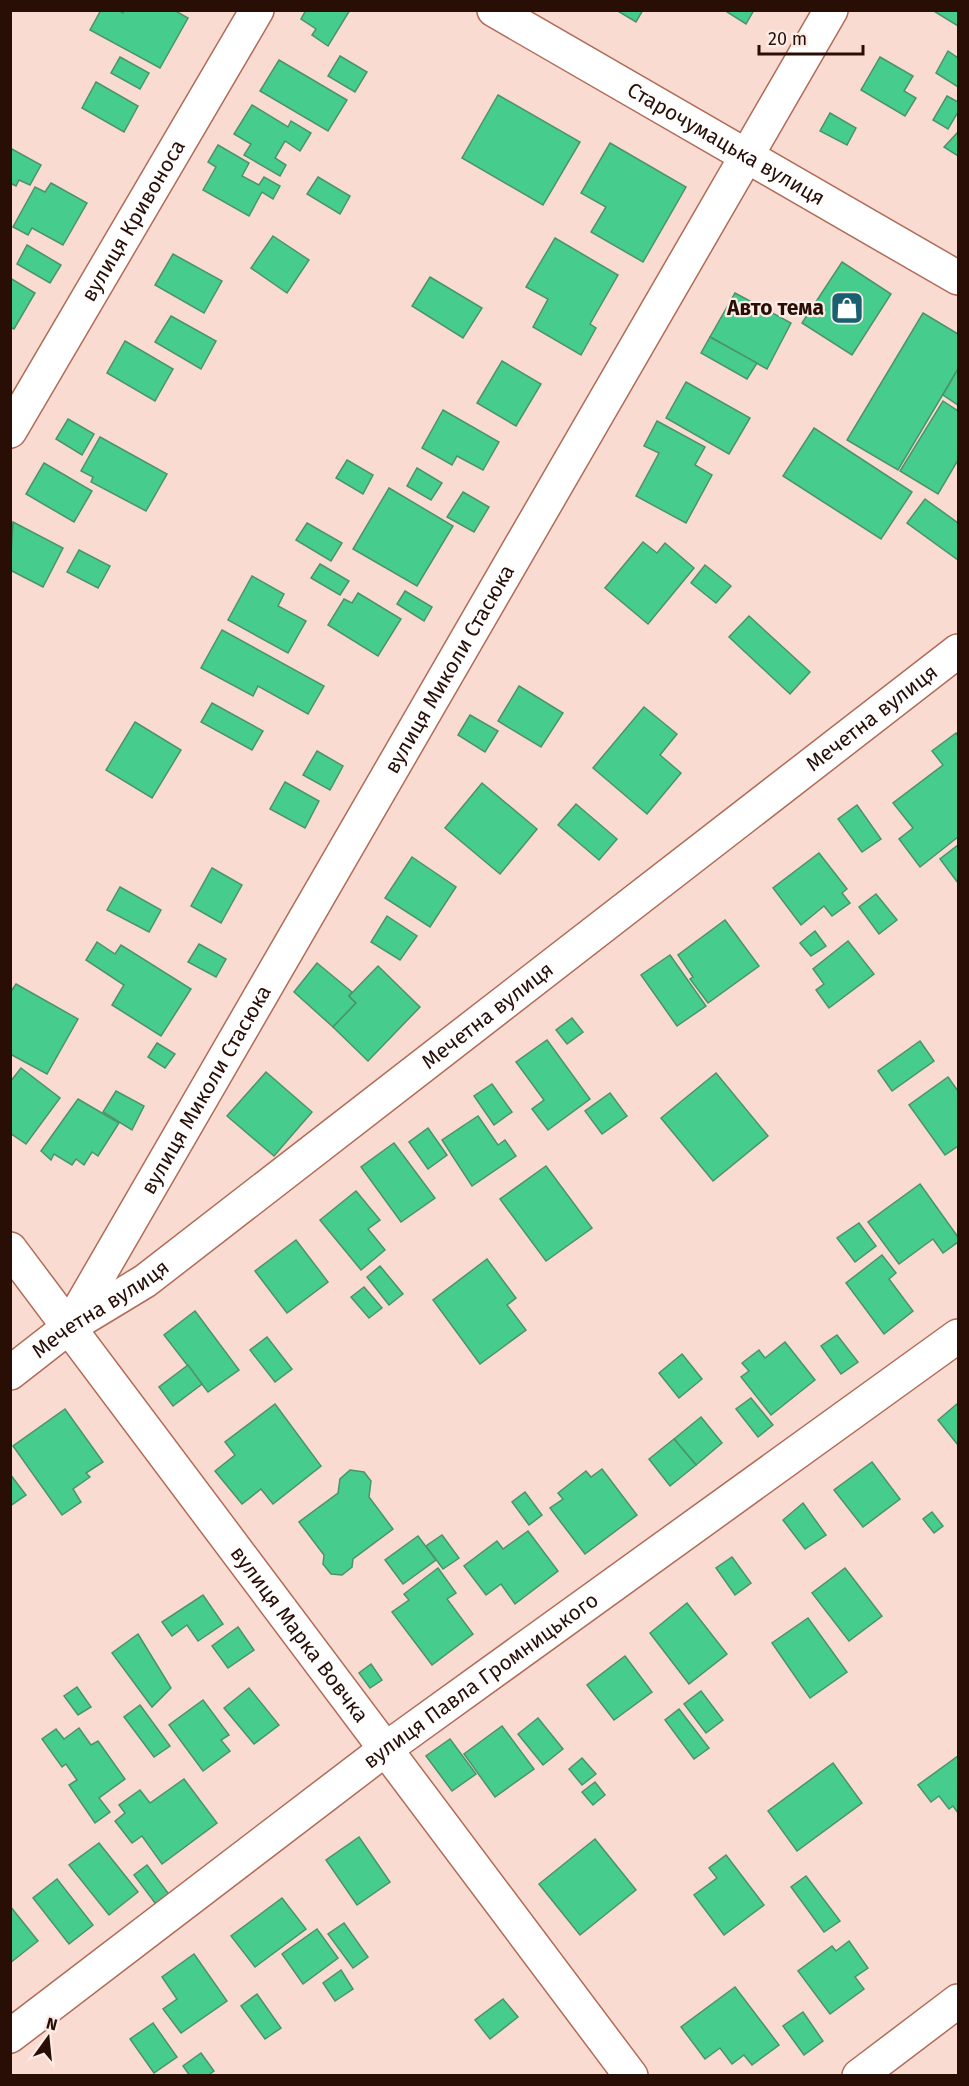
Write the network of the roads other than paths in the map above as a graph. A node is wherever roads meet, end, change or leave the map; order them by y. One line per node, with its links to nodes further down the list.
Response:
1 (256, 10): 6 (street, вулиця Кривоноса)
2 (494, 10): 4 (street, Старочумацька вулиця)
3 (831, 10): 4 (street, вулиця Миколи Стасюка)
4 (747, 156): 5 (street, Старочумацька вулиця); 9 (street, вулиця Миколи Стасюка)
5 (958, 278)
6 (10, 431)
7 (958, 651): 9 (street, Мечетна вулиця)
8 (10, 1249): 9 (street, вулиця Марка Вовчка)
9 (69, 1327): 11 (street, Мечетна вулиця); 12 (street, вулиця Марка Вовчка)
10 (958, 1336): 12 (street, вулиця Павла Громницького)
11 (10, 1373)
12 (387, 1748): 14 (street, вулиця Павла Громницького); 15 (street, вулиця Марка Вовчка)
13 (958, 2001): 16 (street)
14 (10, 2036)
15 (631, 2076)
16 (859, 2076)

